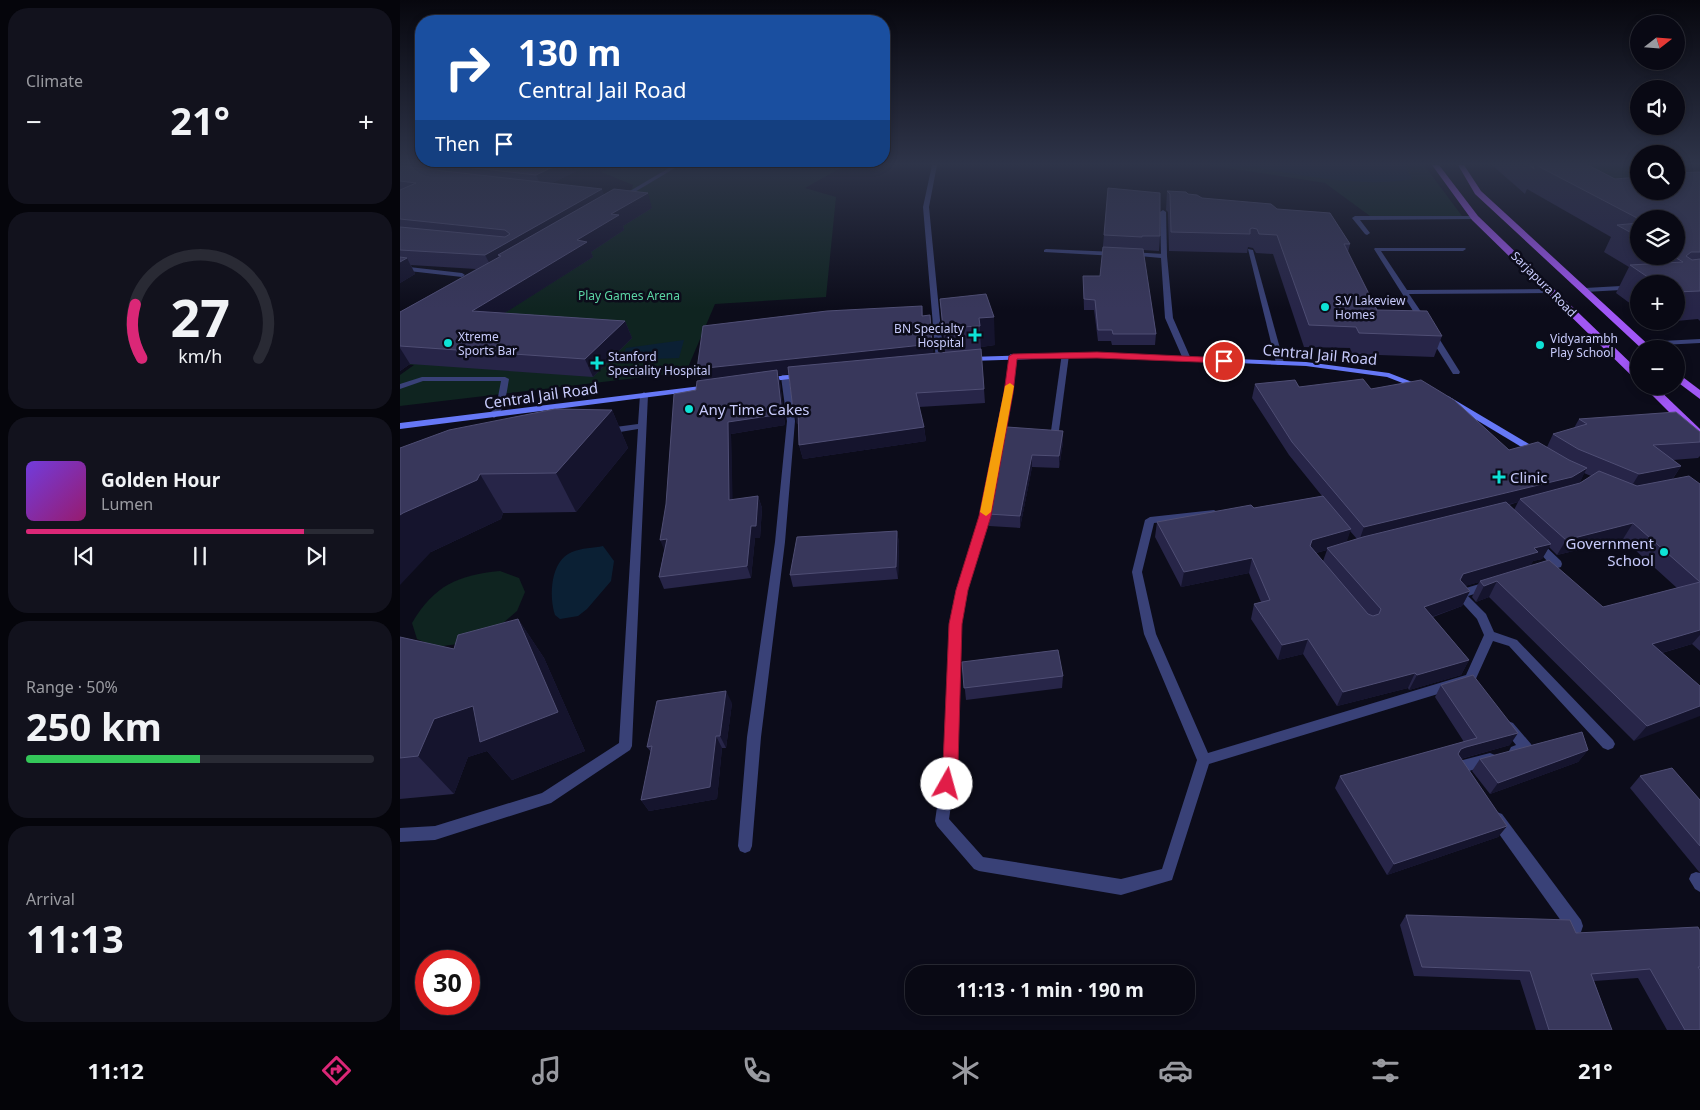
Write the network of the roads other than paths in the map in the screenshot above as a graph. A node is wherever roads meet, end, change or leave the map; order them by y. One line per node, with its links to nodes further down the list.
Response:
1 (927, 213): 23 (street)
2 (1163, 213): 10 (street)
3 (1472, 213): 5 (main road, Sarjapura Road)
4 (1500, 213): 14 (main road, Sarjapura Road)
5 (1476, 218): 6 (street); 15 (main road, Sarjapura Road)
6 (1367, 233)
7 (1463, 249): 16 (street)
8 (1250, 250): 25 (street)
9 (1046, 251): 10 (street)
10 (1164, 256): 22 (street)
11 (400, 268): 12 (street)
12 (462, 276)
13 (1630, 287): 14 (street)
14 (1586, 290): 17 (main road, Sarjapura Road)
15 (1550, 291): 16 (street); 26 (main road, Sarjapura Road)
16 (1405, 292): 27 (street)
17 (1639, 340)
18 (1700, 341): 19 (street)
19 (1685, 343)
20 (1013, 356): 21 (main road, Central Jail Road); 23 (main road, Central Jail Road); 51 (street)
21 (1065, 356): 22 (main road, Central Jail Road); 42 (street)
22 (1187, 359): 25 (main road, Central Jail Road)
23 (949, 360): 24 (main road, Central Jail Road)
24 (930, 362)
25 (1280, 363): 43 (main road, Central Jail Road)
26 (1630, 368)
27 (1456, 372)
28 (814, 374): 29 (main road)
29 (785, 377): 30 (main road); 55 (street)
30 (756, 381)
31 (1685, 383): 36 (main road)
32 (716, 386): 34 (main road, Central Jail Road)
33 (400, 387): 37 (street)
34 (644, 395): 37 (main road, Central Jail Road); 39 (street)
35 (1657, 395): 41 (main road)
36 (1700, 396)
37 (494, 415): 38 (main road, Central Jail Road)
38 (400, 426)
39 (642, 426): 40 (street); 54 (street)
40 (593, 433)
41 (1700, 436)
42 (1054, 438)
43 (1542, 456)
44 (1229, 511): 51 (street)
45 (1528, 537): 46 (street)
46 (1530, 572)
47 (1495, 583): 48 (street)
48 (1490, 635): 50 (street); 51 (street)
49 (1501, 718): 52 (street)
50 (1608, 744)
51 (1204, 760)
52 (1471, 783)
53 (1488, 807): 56 (street)
54 (400, 835)
55 (745, 846)
56 (1574, 926)

